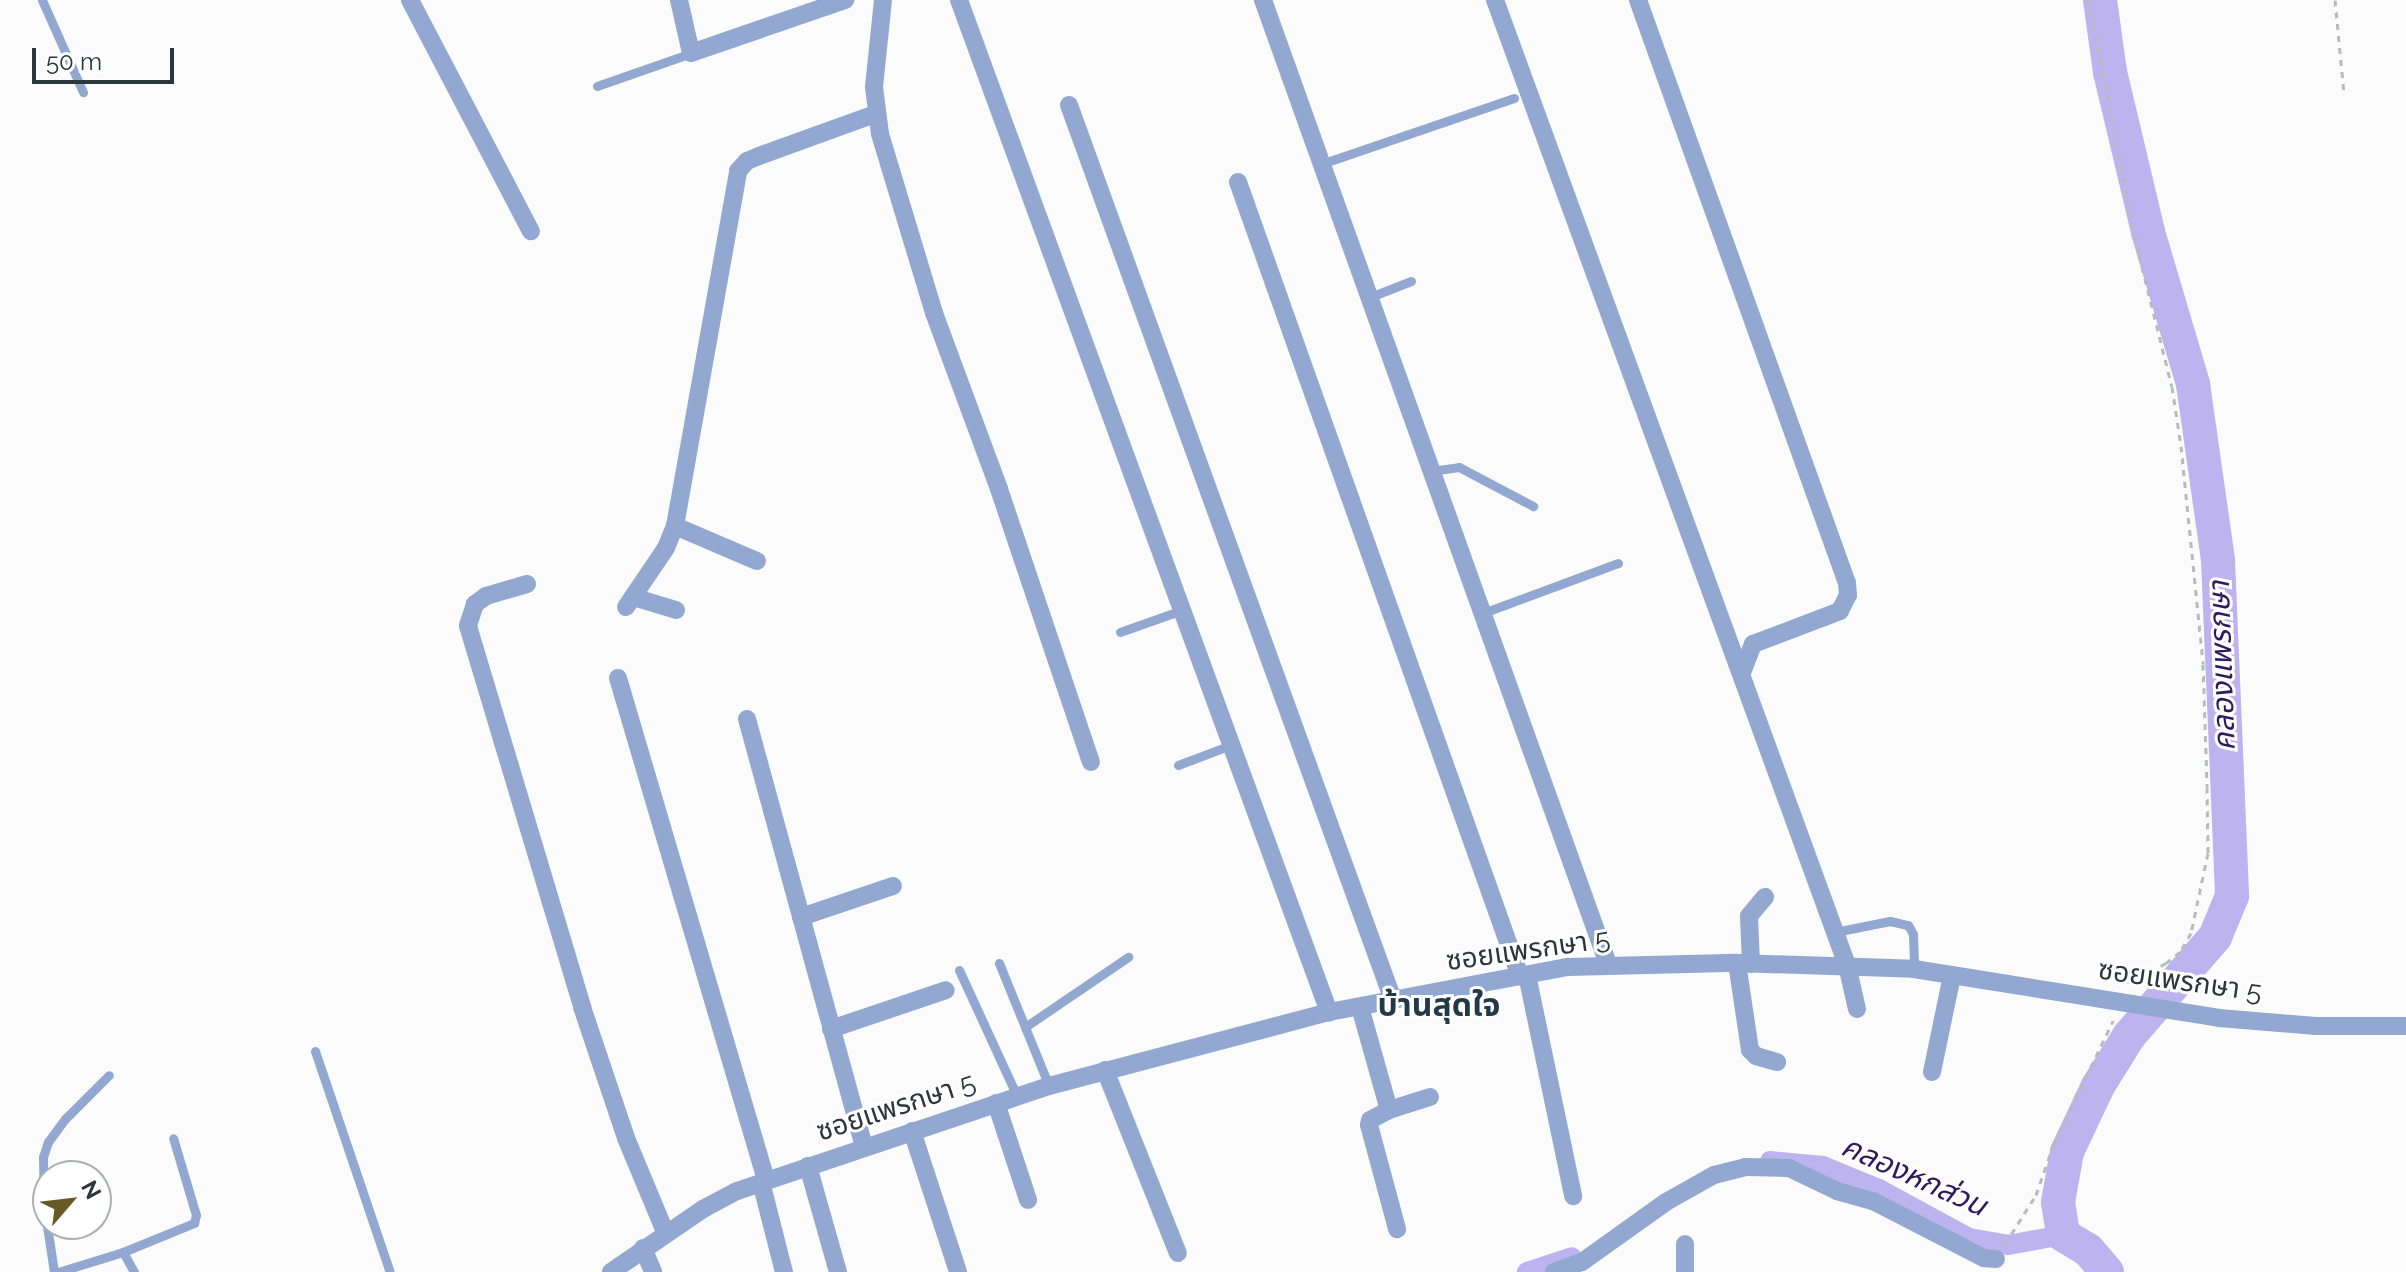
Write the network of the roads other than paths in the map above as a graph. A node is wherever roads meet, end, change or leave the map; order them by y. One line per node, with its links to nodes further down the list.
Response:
1 (42, 0): 12 (lane)
2 (410, 0): 18 (street)
3 (679, 0): 10 (street)
4 (845, 0): 10 (street)
5 (883, 0): 15 (street)
6 (959, 0): 28 (street)
7 (1263, 0): 16 (street)
8 (1495, 0): 31 (street)
9 (1638, 0): 31 (street)
10 (691, 53): 11 (lane)
11 (597, 86)
12 (83, 92)
13 (1514, 98): 16 (lane)
14 (1069, 105): 51 (street)
15 (875, 114): 23 (street); 35 (street)
16 (1321, 164): 20 (street)
17 (1238, 182): 49 (street)
18 (531, 231)
19 (1411, 281): 20 (lane)
20 (1369, 297): 21 (street)
21 (1431, 471): 22 (lane); 29 (street)
22 (1533, 506)
23 (683, 528): 24 (street); 27 (street)
24 (757, 561)
25 (1618, 563): 29 (lane)
26 (527, 584): 76 (street)
27 (676, 610)
28 (1182, 610): 30 (lane); 34 (street)
29 (1483, 613): 43 (street)
30 (1120, 632)
31 (1742, 673): 40 (street)
32 (618, 678): 72 (street)
33 (747, 719): 39 (street)
34 (1231, 745): 36 (lane); 54 (street)
35 (1091, 762)
36 (1178, 765)
37 (893, 886): 39 (street)
38 (1765, 897): 44 (street)
39 (801, 917): 57 (street)
40 (1835, 932): 45 (street); 46 (lane)
41 (1128, 957): 56 (lane)
42 (999, 963): 56 (lane)
43 (1608, 964): 44 (street, ซอยแพรกษา 5); 49 (street, ซอยแพรกษา 5)
44 (1744, 964): 45 (street, ซอยแพรกษา 5); 59 (street)
45 (1847, 965): 46 (street, ซอยแพรกษา 5); 53 (street)
46 (1914, 969): 48 (street, ซอยแพรกษา 5)
47 (959, 970): 64 (lane)
48 (1952, 975): 55 (street, ซอยแพรกษา 5); 61 (street)
49 (1524, 976): 51 (street, ซอยแพรกษา 5); 73 (street)
50 (946, 990): 57 (street)
51 (1393, 1000): 52 (street, ซอยแพรกษา 5)
52 (1360, 1007): 54 (street, ซอยแพรกษา 5); 67 (street)
53 (1857, 1009)
54 (1329, 1012): 60 (street, ซอยแพรกษา 5)
55 (2406, 1026)
56 (1025, 1027): 63 (lane)
57 (831, 1029): 70 (street)
58 (315, 1051): 84 (lane)
59 (1777, 1062)
60 (1105, 1070): 63 (street, ซอยแพรกษา 5); 80 (street)
61 (1932, 1072)
62 (109, 1075): 82 (lane)
63 (1049, 1086): 64 (street, ซอยแพรกษา 5)
64 (1017, 1096): 66 (street, ซอยแพรกษา 5)
65 (1430, 1097): 67 (street)
66 (996, 1103): 68 (street, ซอยแพรกษา 5); 74 (street)
67 (1389, 1110): 75 (street)
68 (912, 1131): 70 (street, ซอยแพรกษา 5); 89 (street)
69 (173, 1138): 79 (lane)
70 (864, 1147): 71 (street, ซอยแพรกษา 5)
71 (808, 1166): 72 (street, ซอยแพรกษา 5); 88 (street)
72 (764, 1181): 76 (street, ซอยแพรกษา 5); 87 (street)
73 (1573, 1196)
74 (1028, 1200)
75 (1397, 1229)
76 (666, 1234): 78 (street, ซอยแพรกษา 5)
77 (1685, 1244): 91 (street)
78 (643, 1248): 85 (street, ซอยแพรกษา 5); 86 (street)
79 (123, 1252): 82 (lane); 83 (lane)
80 (1178, 1253)
81 (1996, 1259): 90 (street)
82 (56, 1272)
83 (134, 1272)
84 (390, 1272)
85 (611, 1272)
86 (653, 1272)
87 (784, 1272)
88 (838, 1272)
89 (958, 1272)
90 (1554, 1272)
91 (1685, 1272)

